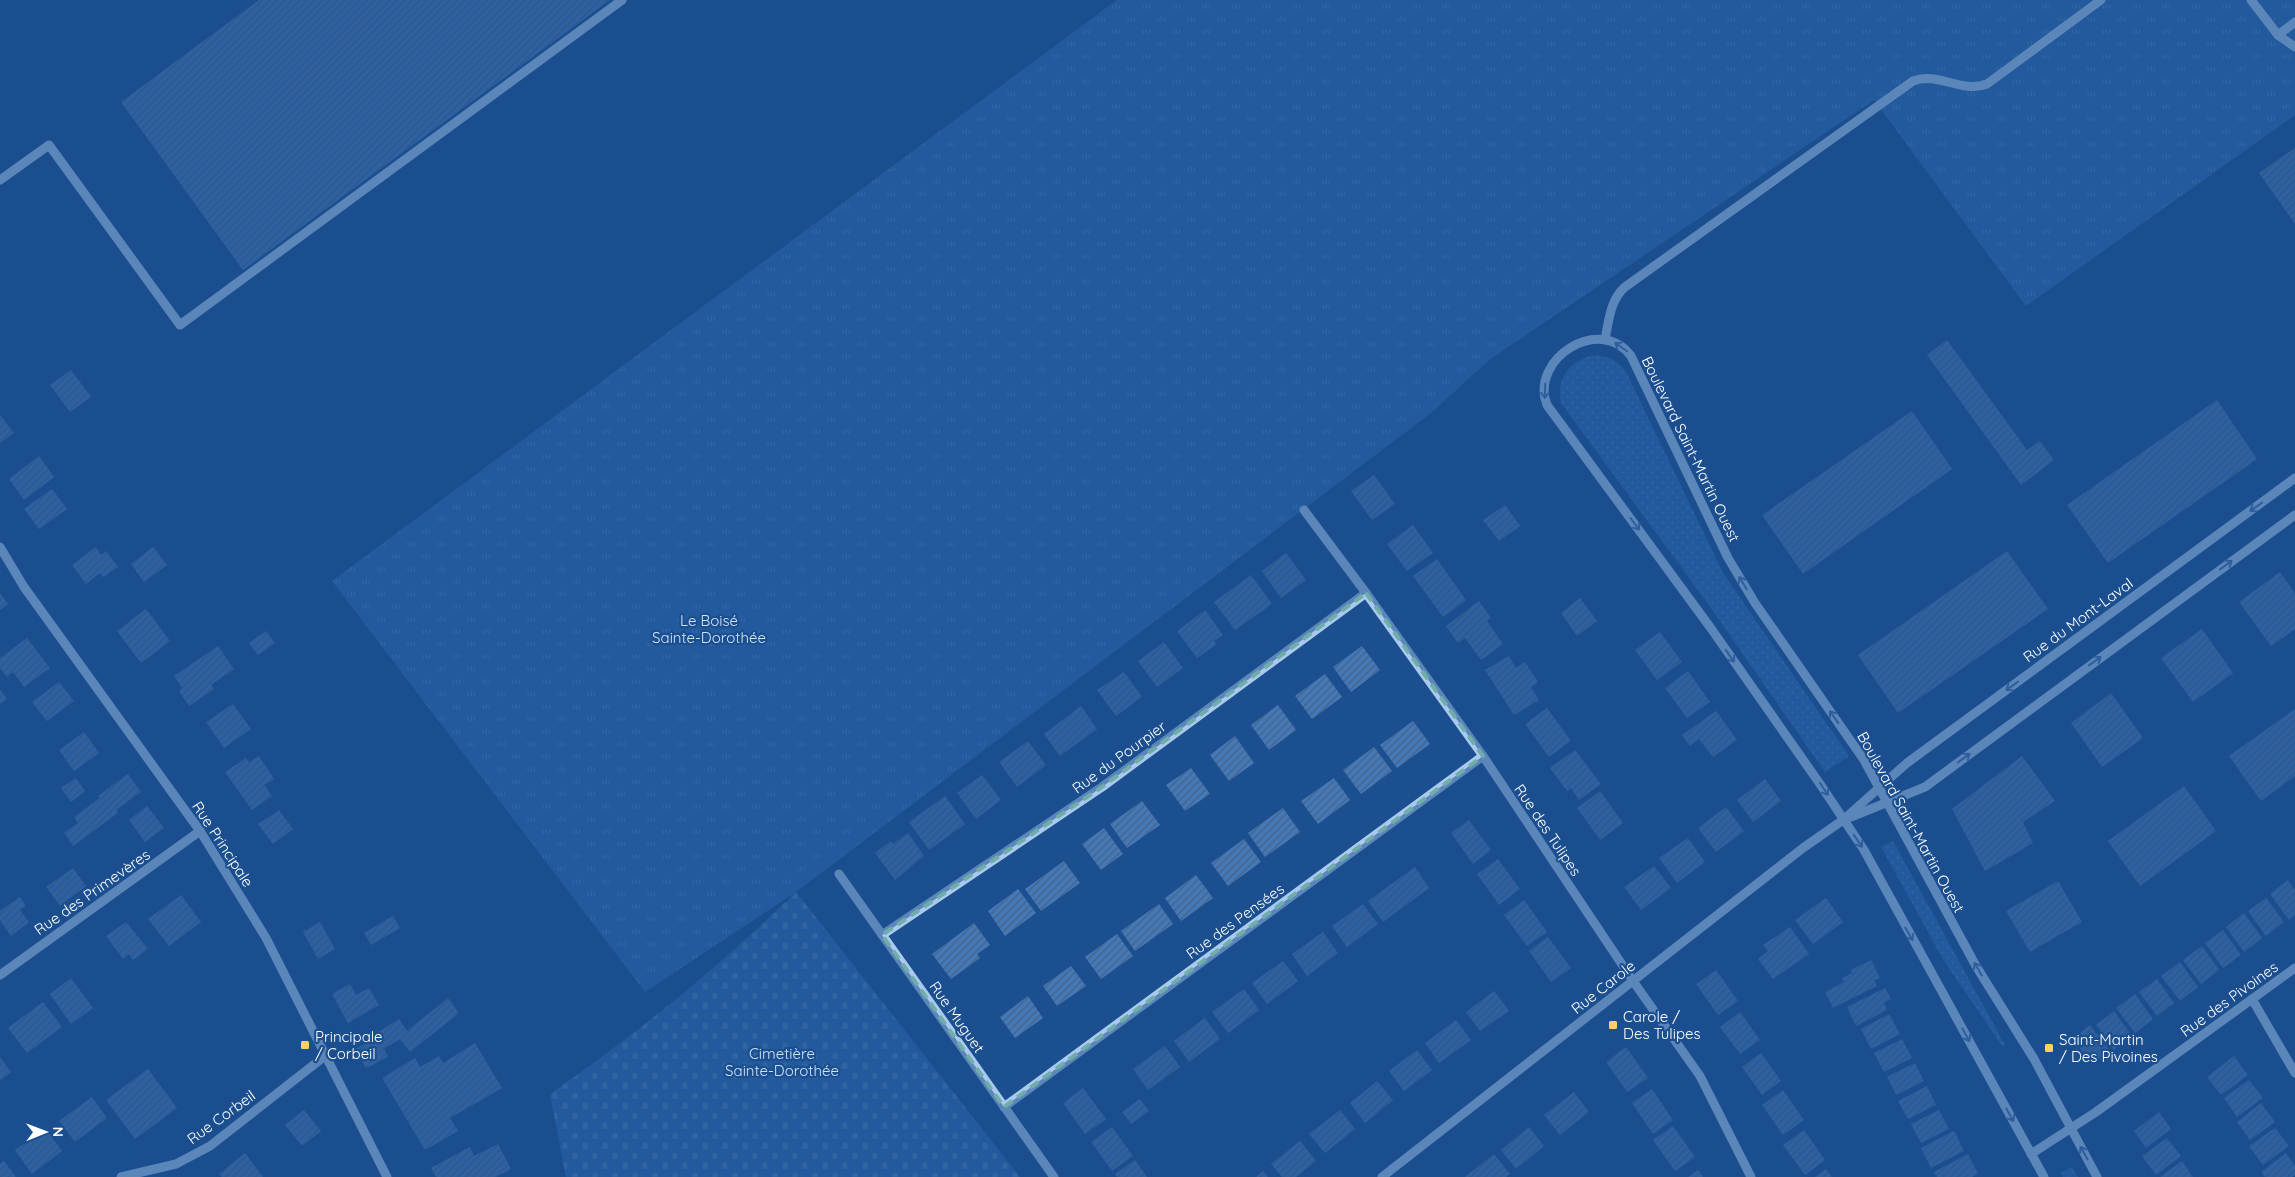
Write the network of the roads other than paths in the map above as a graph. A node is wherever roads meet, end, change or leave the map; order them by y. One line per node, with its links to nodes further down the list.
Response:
1 (622, 0): 7 (street)
2 (2100, 0): 8 (street)
3 (2251, 0): 5 (street)
4 (2295, 22): 5 (street)
5 (2278, 35): 6 (street)
6 (2295, 47)
7 (0, 180)
8 (1605, 339): 15 (street, Boulevard Saint-Martin Ouest, one-way to 8); 17 (street, one-way to 17)
9 (2295, 478): 15 (street, Rue du Mont-Laval, one-way to 15)
10 (1304, 510): 13 (street, Rue des Tulipes)
11 (2295, 515): 16 (street, one-way to 11)
12 (0, 547): 18 (street, Rue Principale)
13 (1366, 593): 14 (street, Rue des Tulipes); 20 (street, Rue du Pourpier)
14 (1482, 756): 23 (street, Rue des Tulipes); 27 (street, Rue des Pensées)
15 (1879, 788): 16 (street, Boulevard Saint-Martin Ouest); 17 (street, Rue Carole)
16 (1886, 802): 17 (street, Rue Carole); 28 (street, Boulevard Saint-Martin Ouest, one-way to 16)
17 (1844, 820): 23 (street, Rue Carole); 29 (street, one-way to 29)
18 (200, 831): 22 (street, Rue des Primevères); 25 (street, Rue Principale)
19 (839, 874): 20 (street, Rue Muguet)
20 (882, 935): 27 (street, Rue Muguet)
21 (2295, 968): 24 (street, Rue des Pivoines)
22 (0, 975)
23 (1633, 982): 33 (street, Rue Carole); 34 (street, Rue des Tulipes)
24 (2252, 999): 26 (street); 28 (street, Rue des Pivoines)
25 (325, 1056): 30 (street, Rue Corbeil); 31 (street, Rue Principale)
26 (2295, 1073)
27 (1004, 1107): 32 (street, Rue Muguet)
28 (2071, 1129): 29 (street, Rue des Pivoines); 36 (street, Boulevard Saint-Martin Ouest, one-way to 28)
29 (2031, 1154): 35 (street)
30 (121, 1177)
31 (387, 1177)
32 (1054, 1177)
33 (1382, 1177)
34 (1751, 1177)
35 (2044, 1177)
36 (2097, 1177)

